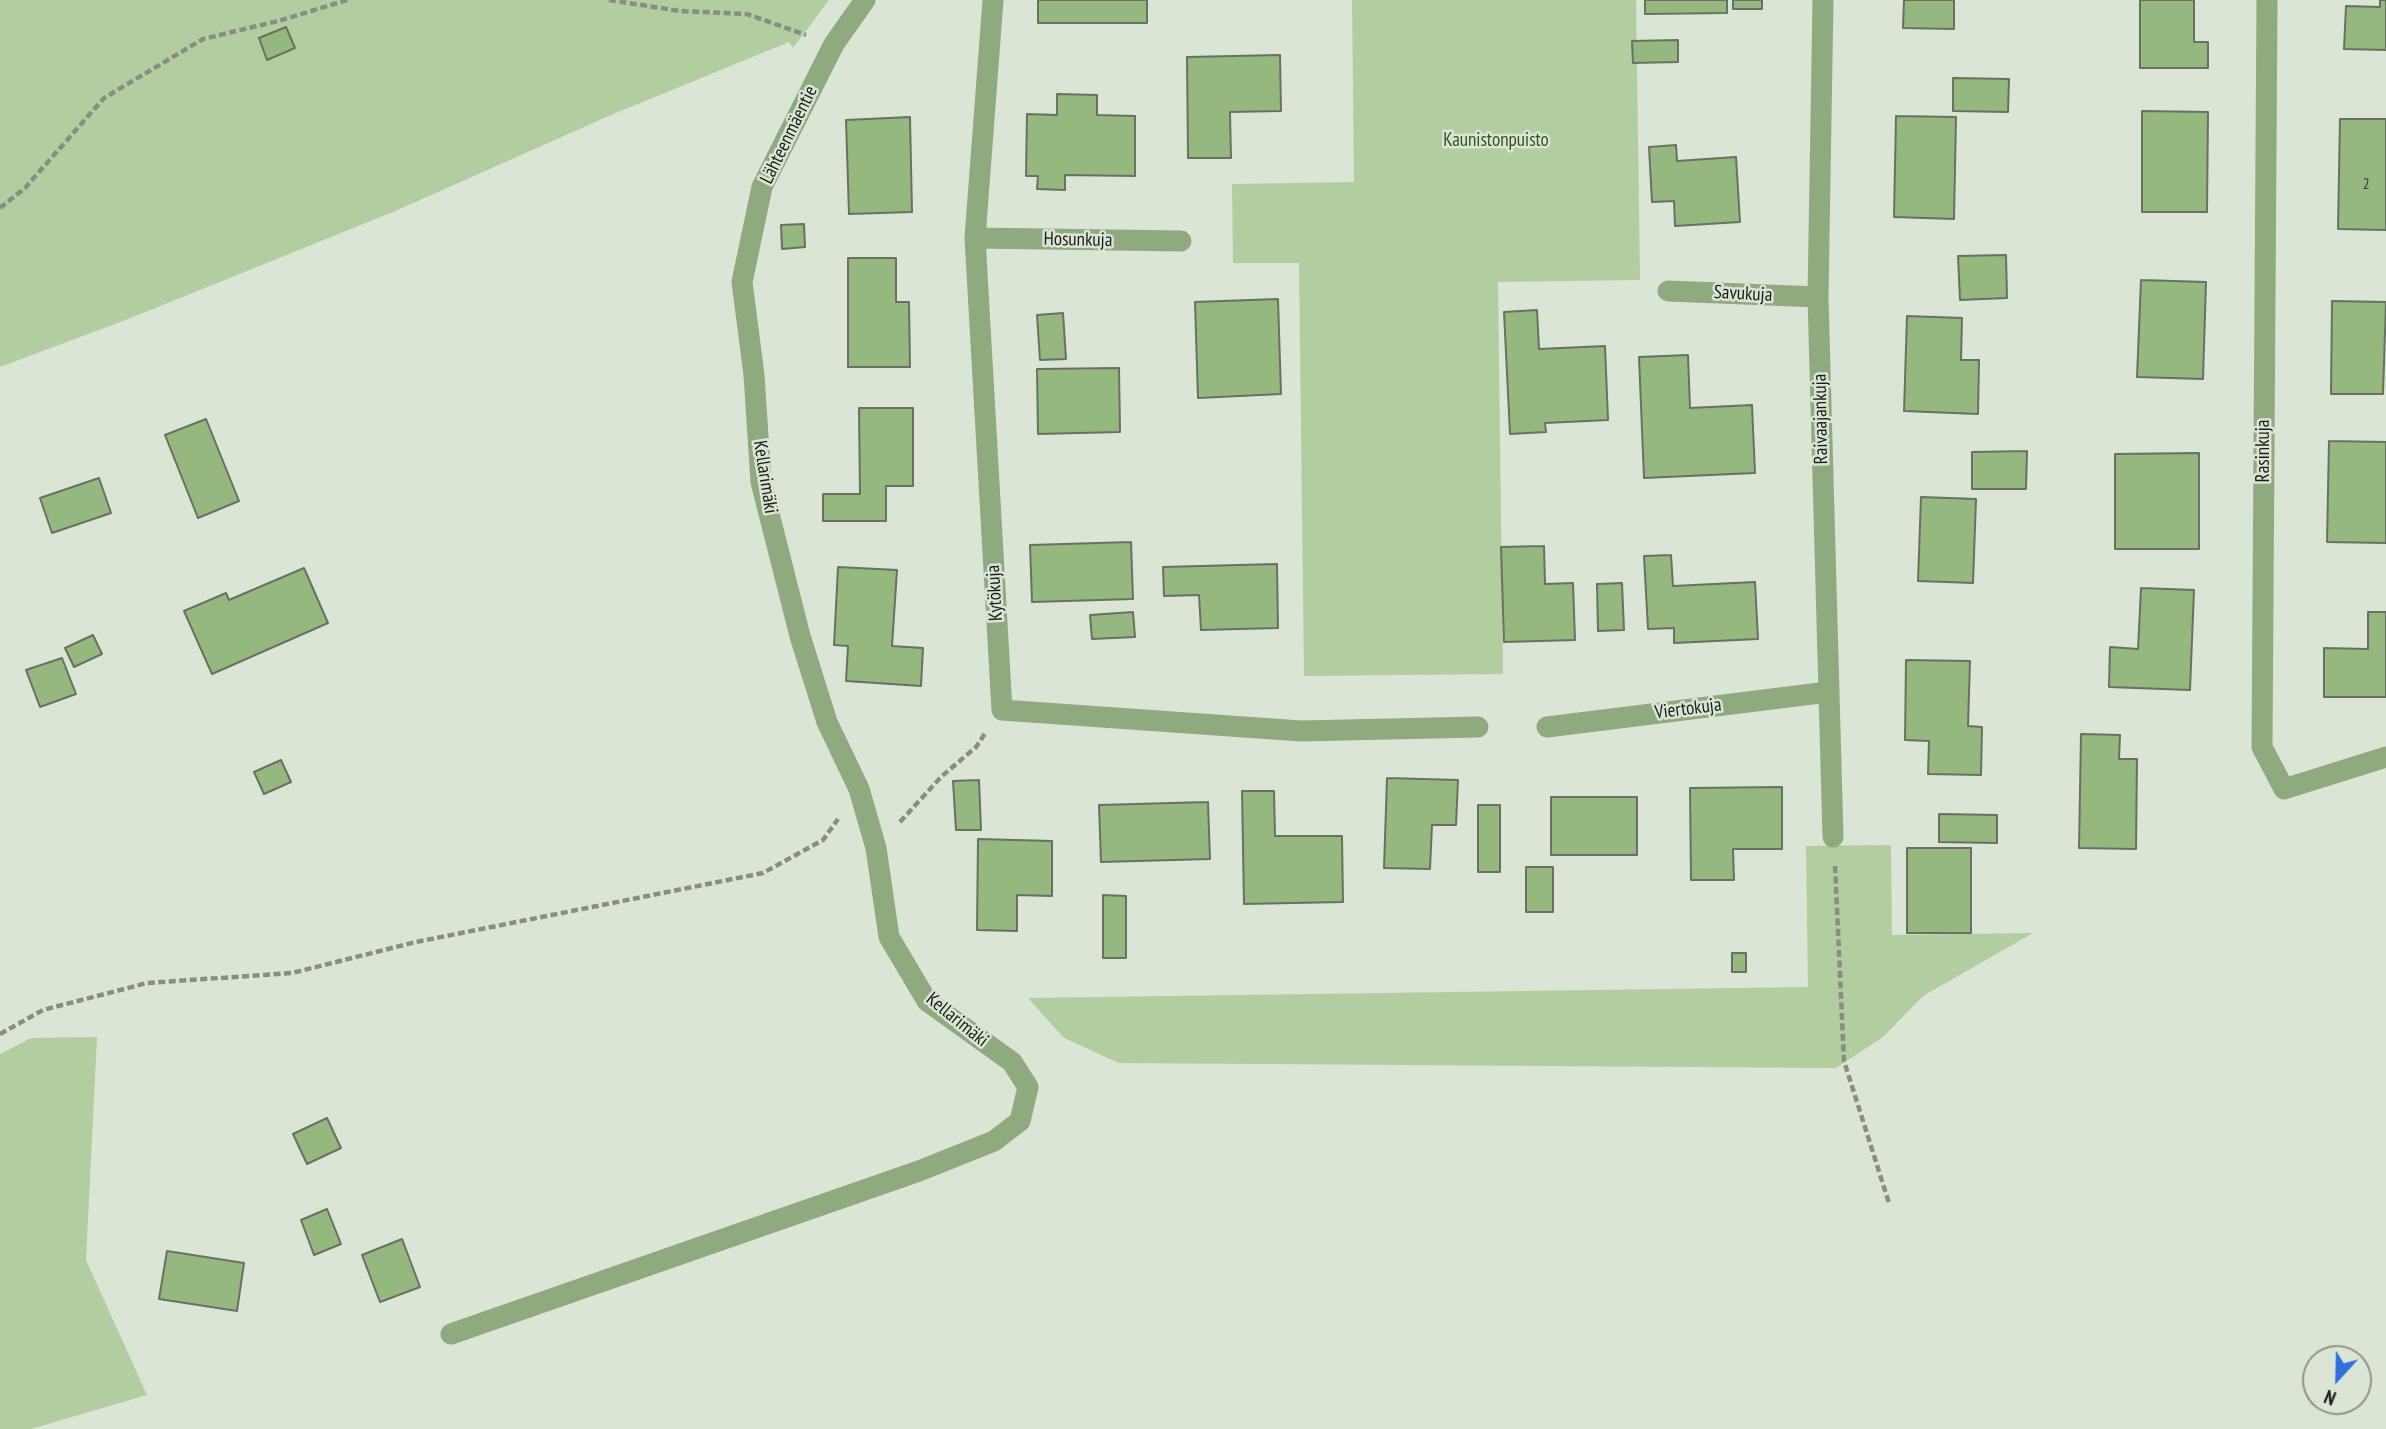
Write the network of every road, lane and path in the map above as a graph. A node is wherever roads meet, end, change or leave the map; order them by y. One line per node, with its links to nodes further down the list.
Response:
1 (347, 0): 8 (path)
2 (609, 0): 7 (path)
3 (864, 0): 7 (street, Lähteenmäentie)
4 (993, 0): 9 (street, Kytökuja)
5 (1823, 0): 13 (street, Raivaajankuja)
6 (2267, 0): 18 (street, Rasinkuja)
7 (834, 44): 11 (street, Lähteenmäentie)
8 (0, 208)
9 (975, 238): 10 (street, Hosunkuja); 15 (street, Kytökuja)
10 (1181, 241)
11 (742, 282): 19 (street, Kellarimäki)
12 (1668, 291): 13 (street, Savukuja)
13 (1818, 297): 14 (street, Raivaajankuja)
14 (1828, 692): 17 (street, Viertokuja); 20 (street, Raivaajankuja)
15 (1002, 710): 16 (street); 21 (path)
16 (1478, 727)
17 (1547, 727)
18 (2386, 757)
19 (859, 789): 21 (street, Kellarimäki); 22 (path)
20 (1833, 837): 23 (path)
21 (876, 848): 24 (street, Kellarimäki)
22 (0, 1034)
23 (1889, 1203)
24 (451, 1334)

